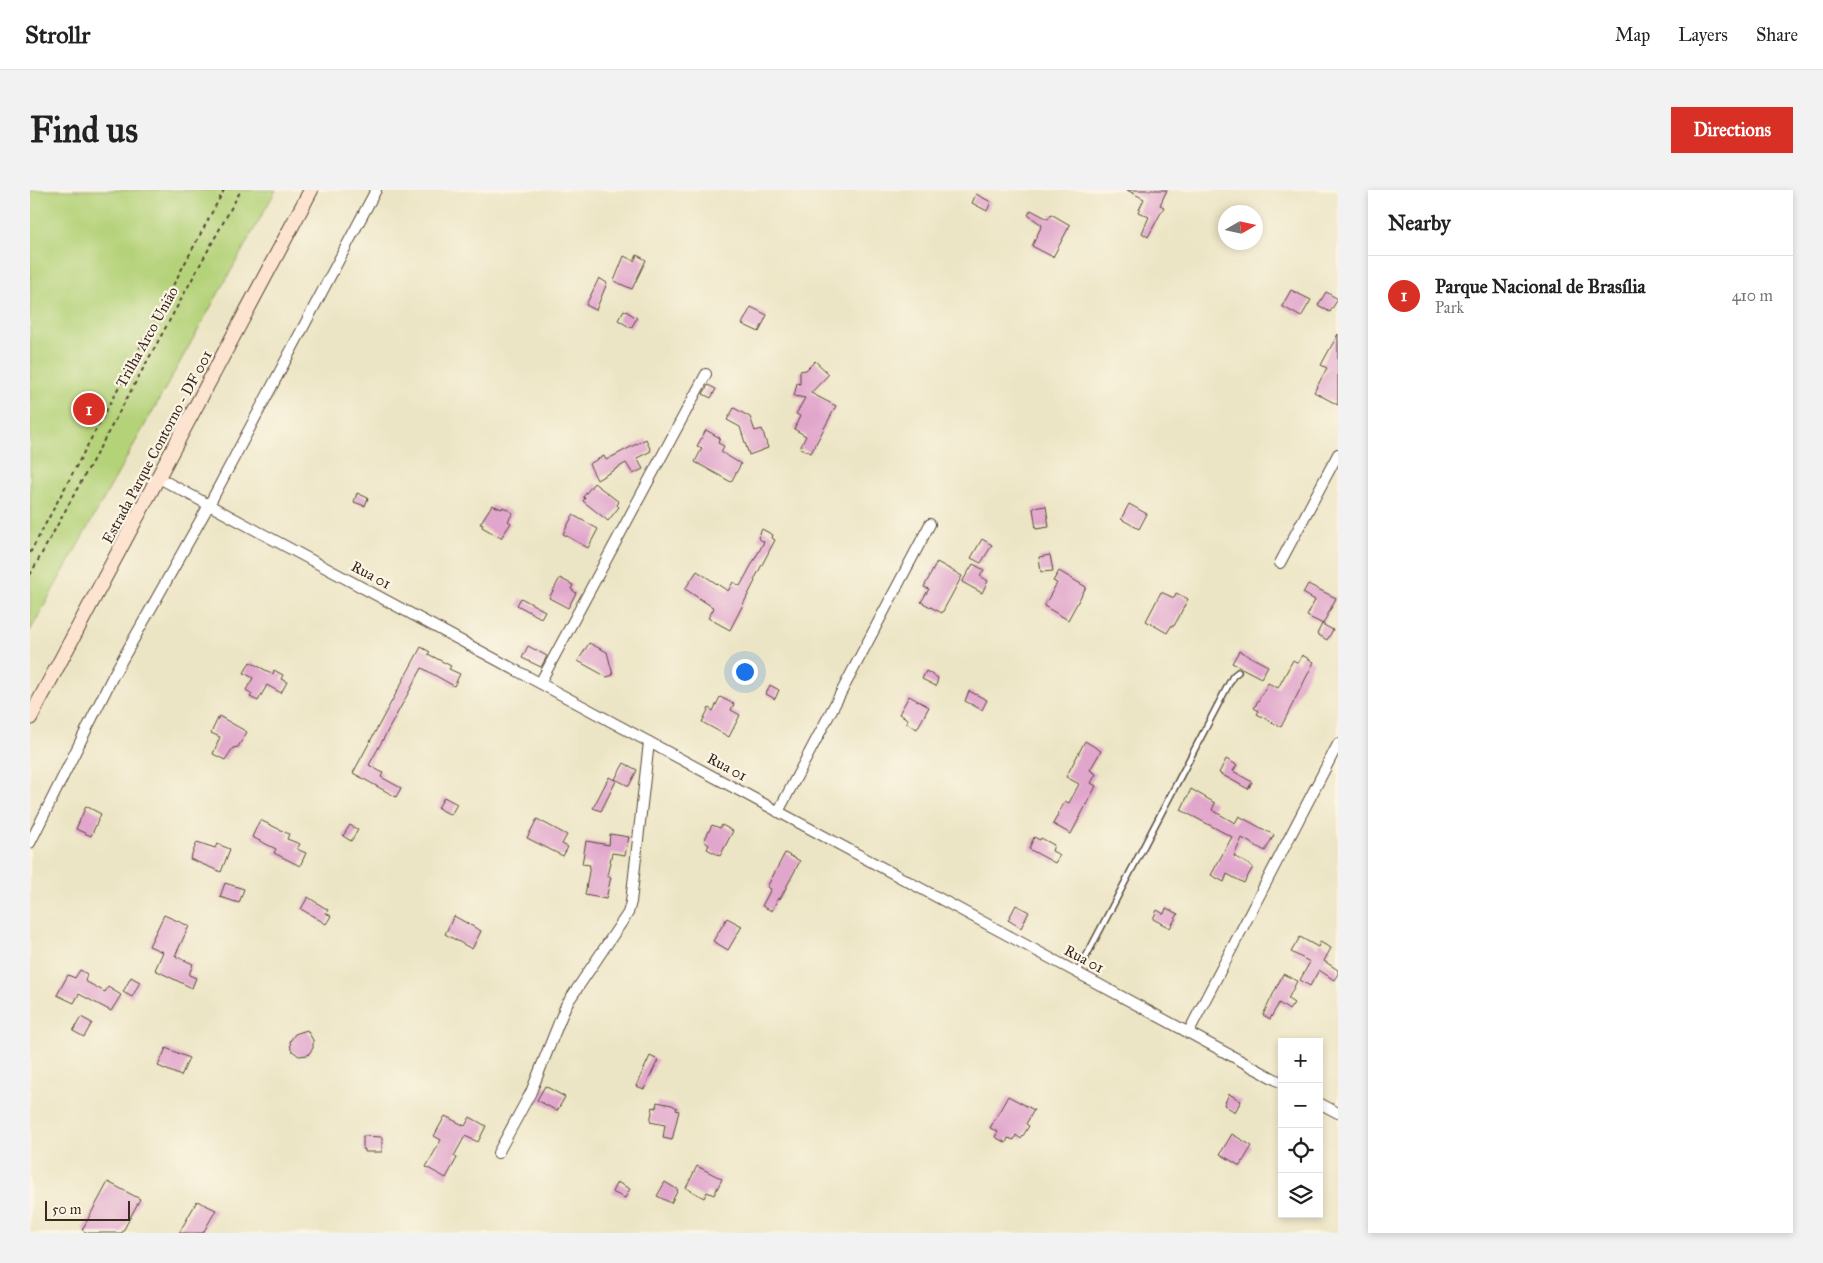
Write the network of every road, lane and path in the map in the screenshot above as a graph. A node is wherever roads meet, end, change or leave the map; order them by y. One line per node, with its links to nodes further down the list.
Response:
1 (224, 190): 10 (path)
2 (241, 190): 12 (path, Trilha Arco União)
3 (311, 190): 7 (main road, Estrada Parque Contorno - DF 001)
4 (376, 190): 8 (street)
5 (706, 374): 14 (street)
6 (1338, 454): 11 (street)
7 (159, 478): 8 (street, Rua 01); 15 (main road, Estrada Parque Contorno - DF 001)
8 (209, 505): 14 (street, Rua 01); 19 (street)
9 (930, 524): 18 (street)
10 (30, 553)
11 (1280, 563)
12 (30, 575)
13 (1238, 672): 20 (lane)
14 (540, 683): 16 (street, Rua 01)
15 (30, 718)
16 (649, 742): 18 (street, Rua 01); 25 (street)
17 (1338, 744): 21 (street)
18 (778, 812): 20 (street, Rua 01)
19 (30, 843)
20 (1077, 973): 21 (street, Rua 01)
21 (1188, 1033): 22 (street, Rua 01)
22 (1278, 1081)
23 (1323, 1105): 24 (street)
24 (1338, 1114)
25 (498, 1153)

